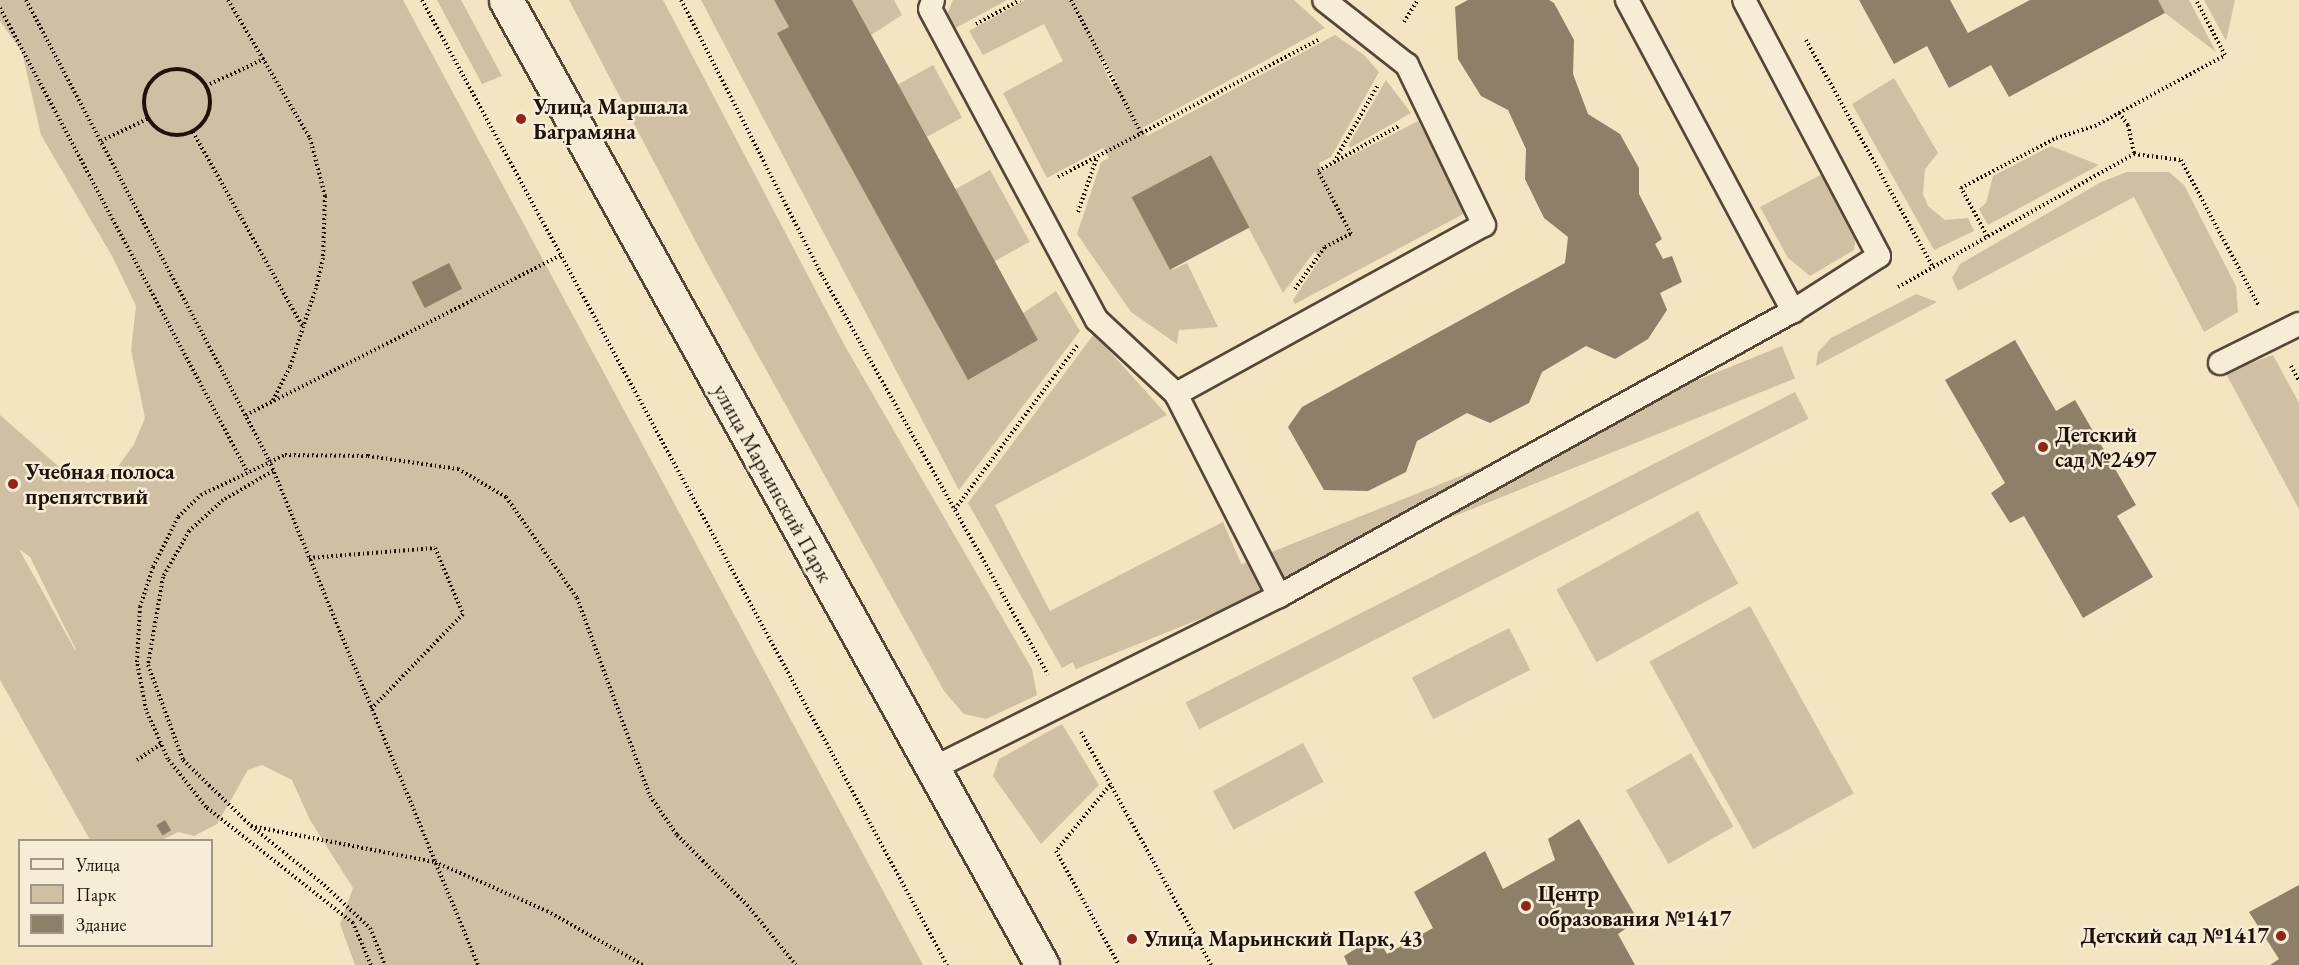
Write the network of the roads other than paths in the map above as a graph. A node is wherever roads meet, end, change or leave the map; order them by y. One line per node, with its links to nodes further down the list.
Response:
1 (506, 0): 11 (main road, улица Марьинский Парк)
2 (933, 0): 9 (lane)
3 (1324, 0): 9 (lane)
4 (1627, 0): 6 (lane)
5 (1744, 0): 6 (lane)
6 (1793, 312): 10 (lane)
7 (2299, 324): 8 (lane)
8 (2220, 363)
9 (1176, 394): 10 (lane)
10 (1279, 596): 11 (lane)
11 (932, 769): 12 (main road, улица Марьинский Парк)
12 (1042, 965)

